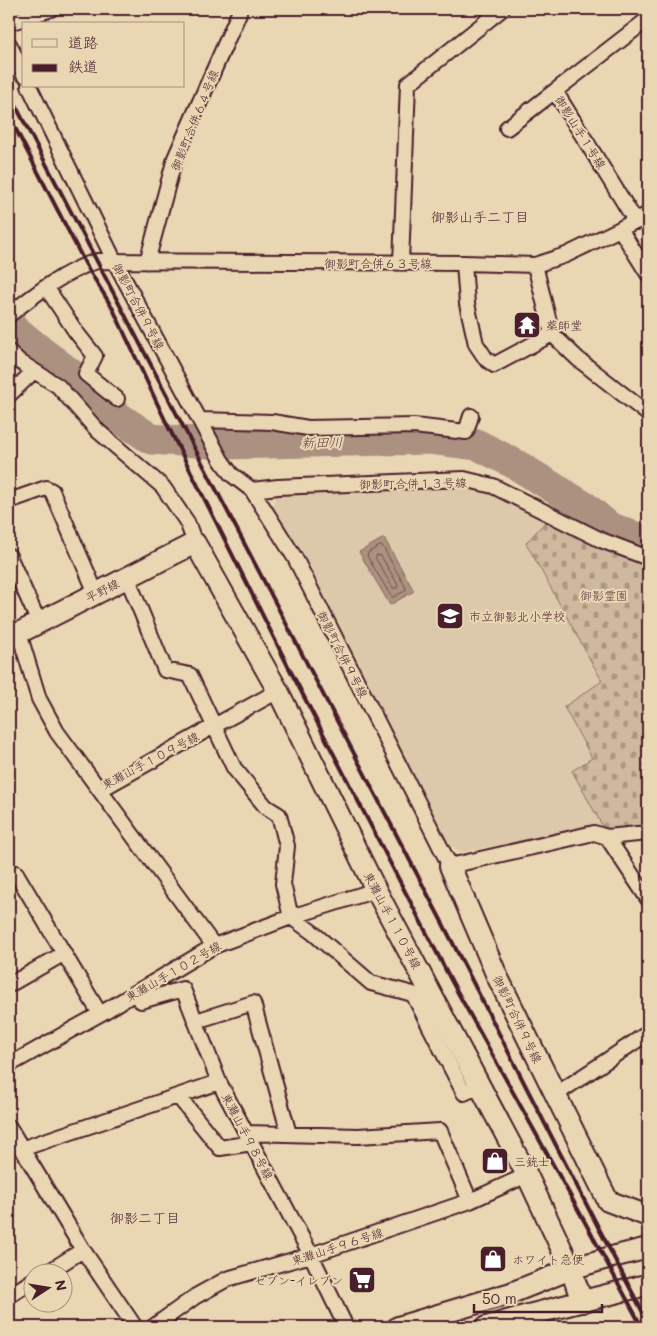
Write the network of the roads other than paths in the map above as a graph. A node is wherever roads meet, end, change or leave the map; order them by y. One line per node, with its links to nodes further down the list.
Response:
1 (51, 9): 5 (street)
2 (239, 9): 14 (street, 御影町合併６４号線)
3 (502, 9): 15 (street)
4 (648, 20): 9 (street, 御影山手１号線)
5 (9, 23)
6 (9, 44): 7 (street)
7 (22, 71)
8 (31, 88): 13 (street, 御影町合併９号線)
9 (555, 91): 10 (street); 11 (street, 御影山手１号線)
10 (507, 128)
11 (642, 218): 12 (street, 御影町合併６３号線)
12 (620, 230): 17 (street, 御影町合併６３号線); 18 (street)
13 (115, 262): 14 (street, 御影町合併６３号線); 19 (street, 御影町合併６３号線); 28 (street, 御影町合併９号線)
14 (147, 262): 15 (street, 御影町合併６３号線)
15 (401, 263): 16 (street, 御影町合併６３号線)
16 (464, 263): 17 (street, 御影町合併６３号線); 21 (street)
17 (535, 265): 21 (street)
18 (648, 274)
19 (46, 288): 20 (street); 25 (street)
20 (10, 311)
21 (552, 334): 26 (street)
22 (9, 352): 23 (street)
23 (34, 371): 24 (street); 31 (street)
24 (9, 395)
25 (117, 398)
26 (648, 414)
27 (471, 416): 28 (street)
28 (203, 425): 29 (street, 御影町合併９号線)
29 (252, 490): 33 (street, 御影町合併１３号線); 43 (street, 御影町合併９号線)
30 (9, 501): 35 (street)
31 (195, 543): 34 (street, 平野線); 38 (street, 東灘山手１１０号線)
32 (9, 556): 36 (street)
33 (648, 558)
34 (127, 577): 35 (street, 平野線); 39 (street)
35 (96, 593): 36 (street, 平野線)
36 (39, 623): 37 (street, 平野線)
37 (14, 635): 40 (street, 東灘山手１０９号線)
38 (278, 691): 39 (street, 東灘山手１０９号線); 45 (street, 東灘山手１１０号線)
39 (214, 726): 40 (street, 東灘山手１０９号線); 47 (street)
40 (100, 790): 48 (street)
41 (648, 832): 42 (street)
42 (607, 837): 43 (street); 46 (street)
43 (450, 866): 58 (street, 御影町合併９号線)
44 (9, 877): 49 (street)
45 (376, 890): 47 (street, 東灘山手１０２号線); 57 (street, 東灘山手１１０号線)
46 (648, 899)
47 (291, 917): 48 (street, 東灘山手１０２号線); 57 (street)
48 (214, 946): 51 (street, 東灘山手１０２号線)
49 (64, 954): 50 (street); 52 (street)
50 (9, 985)
51 (134, 993): 52 (street, 東灘山手１０２号線); 53 (street, 東灘山手９８号線)
52 (100, 1014): 55 (street, 東灘山手１０２号線)
53 (196, 1021): 56 (street, 東灘山手９８号線); 61 (street)
54 (648, 1033): 58 (street)
55 (9, 1065)
56 (219, 1082): 59 (street); 62 (street, 東灘山手９８号線)
57 (480, 1086): 64 (street, 東灘山手１１０号線)
58 (556, 1094): 66 (street, 御影町合併９号線)
59 (178, 1096): 62 (street); 63 (street)
60 (9, 1127): 63 (street)
61 (289, 1134): 62 (street); 65 (street)
62 (249, 1138): 69 (street, 東灘山手９８号線)
63 (22, 1149): 68 (street)
64 (527, 1175): 65 (street, 東灘山手９６号線); 71 (street, 東灘山手１１０号線)
65 (470, 1201): 69 (street, 東灘山手９６号線)
66 (648, 1216)
67 (648, 1248): 71 (street)
68 (83, 1250): 70 (street); 78 (street)
69 (311, 1255): 79 (street, 東灘山手９６号線); 80 (street, 東灘山手９８号線)
70 (61, 1264)
71 (572, 1269): 74 (street); 76 (street, 東灘山手１１０号線)
72 (648, 1286): 76 (street)
73 (22, 1288): 75 (street)
74 (511, 1293): 77 (street); 81 (street)
75 (9, 1296)
76 (582, 1302): 77 (street)
77 (519, 1323): 82 (street)
78 (135, 1327)
79 (153, 1327)
80 (346, 1327)
81 (398, 1327)
82 (486, 1327)

